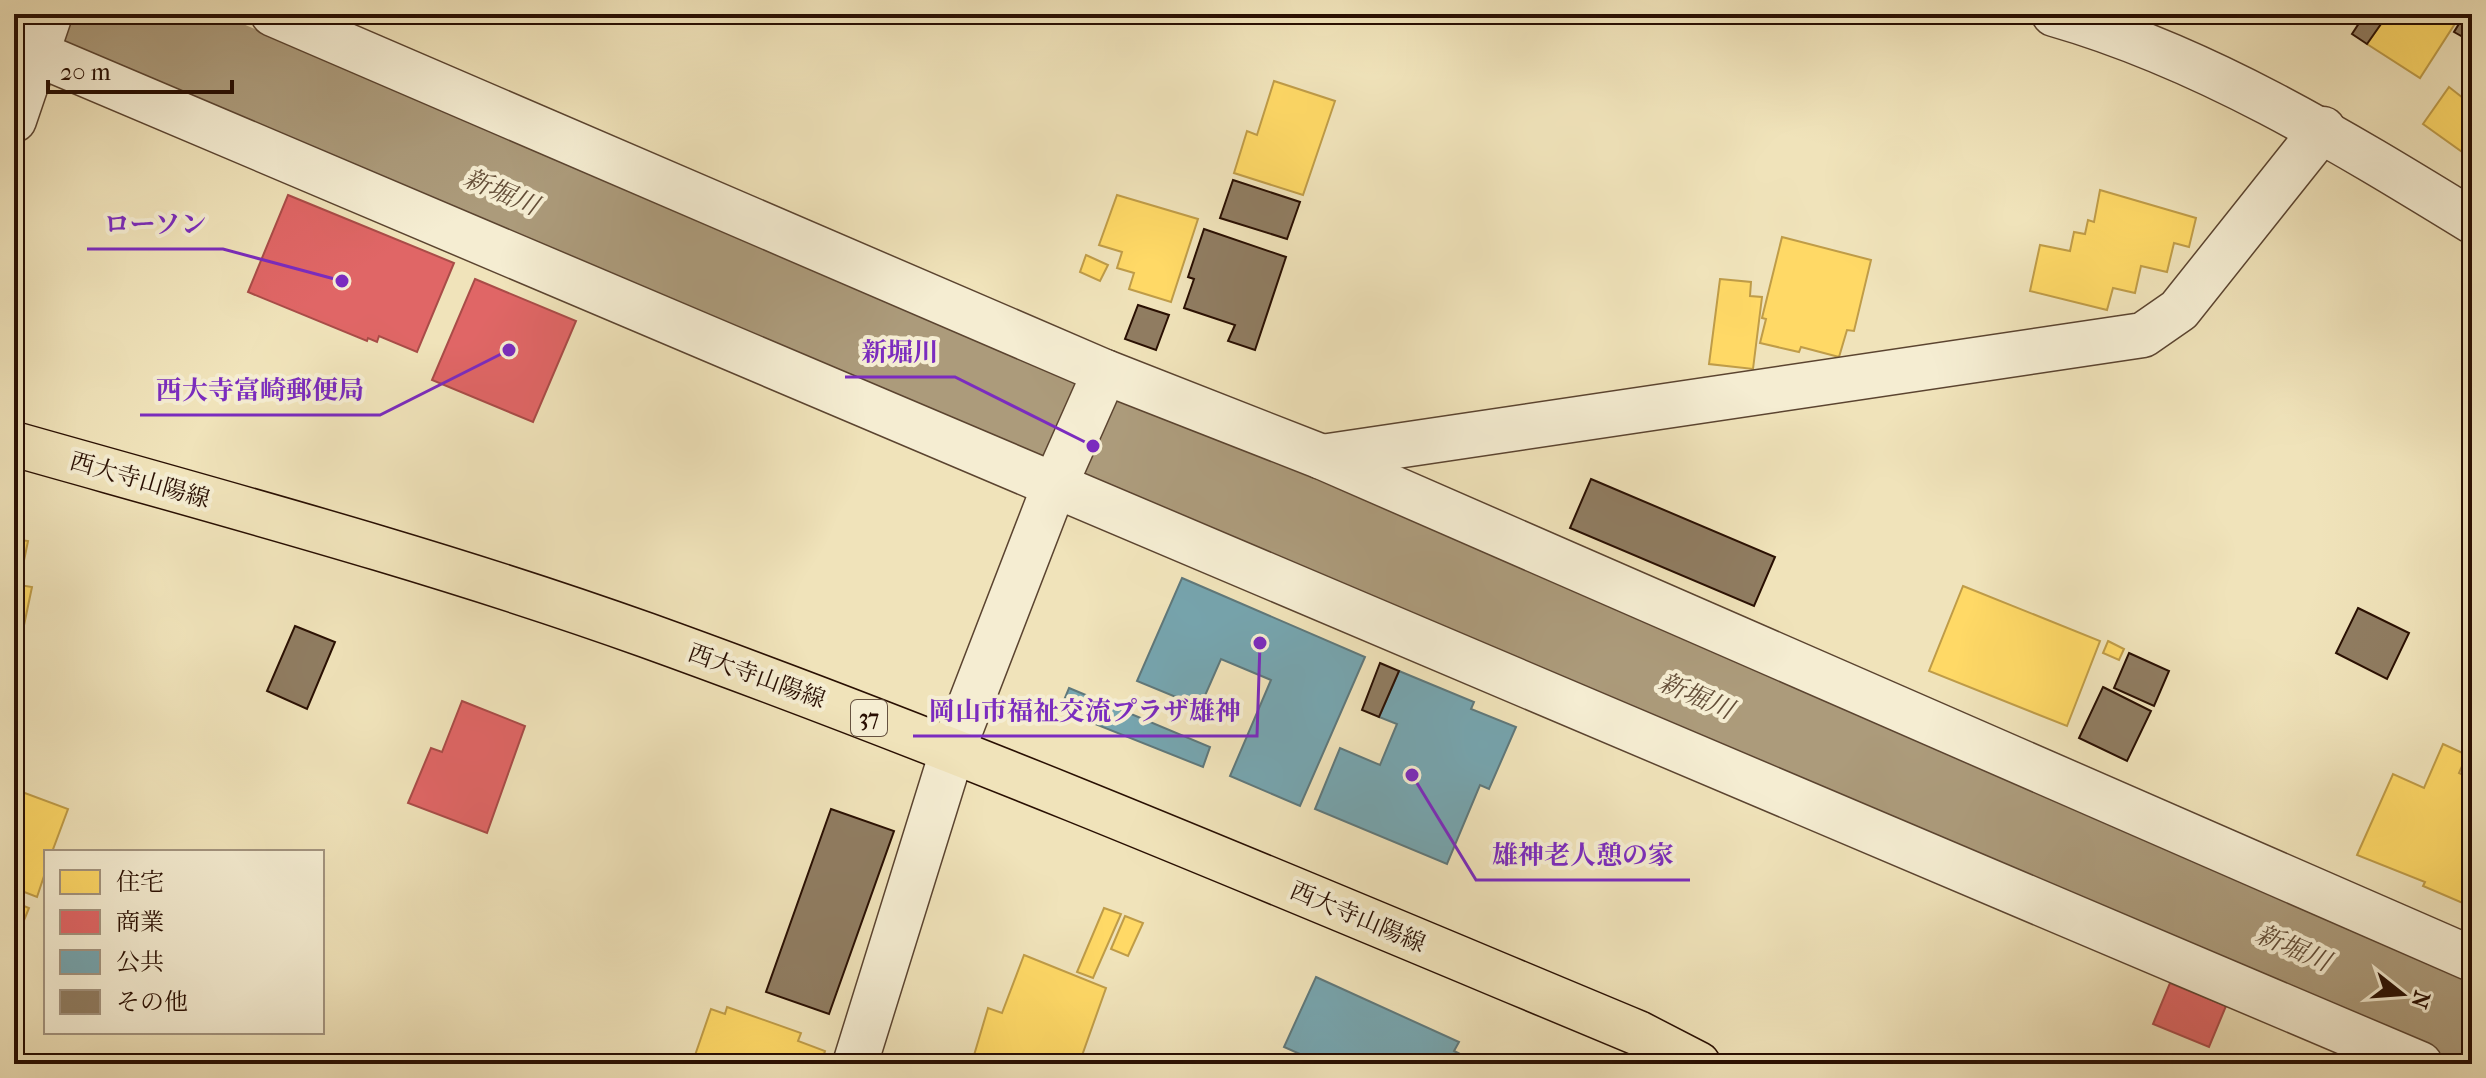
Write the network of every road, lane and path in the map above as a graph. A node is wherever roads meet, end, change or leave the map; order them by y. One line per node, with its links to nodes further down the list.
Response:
1 (273, 14): 7 (street)
2 (2076, 17): 5 (street)
3 (35, 38): 4 (street); 10 (street)
4 (14, 120)
5 (2323, 129): 6 (street); 9 (street)
6 (2472, 221)
7 (1099, 382): 9 (street); 10 (street)
8 (14, 444): 11 (main road, 西大寺山陽線 / 37)
9 (1322, 457): 12 (street)
10 (1057, 478): 11 (street); 15 (street)
11 (953, 749): 13 (street); 14 (main road, 西大寺山陽線 / 37)
12 (2472, 959)
13 (855, 1064)
14 (1698, 1064)
15 (2420, 1064)

